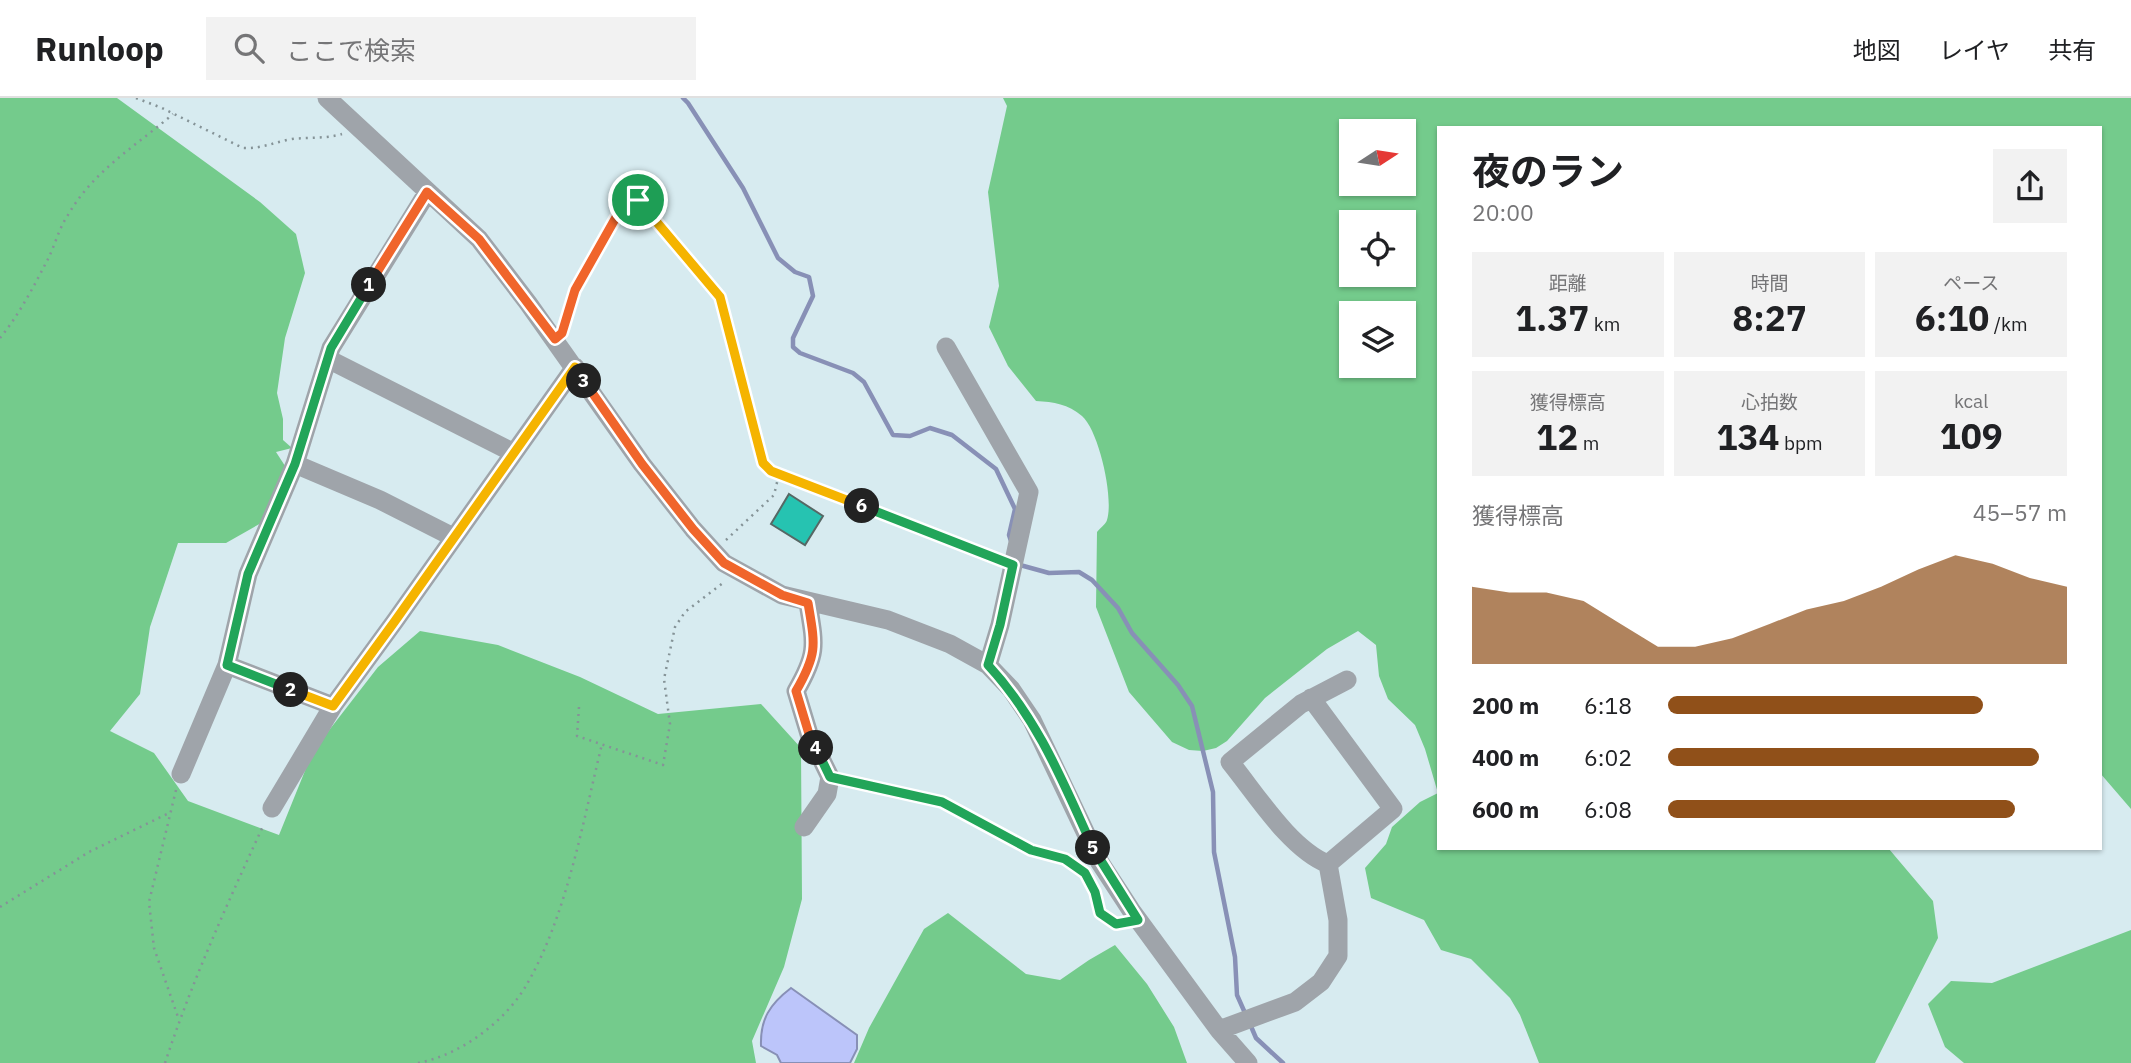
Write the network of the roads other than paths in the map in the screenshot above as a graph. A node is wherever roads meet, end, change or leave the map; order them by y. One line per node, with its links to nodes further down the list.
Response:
1 (327, 98): 2 (street)
2 (427, 192): 4 (street); 5 (street)
3 (946, 347): 11 (street)
4 (328, 359): 6 (street); 7 (street)
5 (575, 367): 6 (street); 9 (street)
6 (514, 453): 8 (street)
7 (295, 464): 8 (street); 10 (street)
8 (453, 537): 14 (street)
9 (808, 603): 11 (street); 17 (street)
10 (227, 665): 14 (street); 15 (street)
11 (988, 665): 19 (street)
12 (1347, 680): 13 (street)
13 (1311, 698): 18 (street); 18 (street)
14 (333, 706): 16 (street)
15 (181, 774)
16 (272, 808)
17 (804, 827)
18 (1328, 864): 19 (street)
19 (1219, 1030): 20 (street)
20 (1248, 1063)

